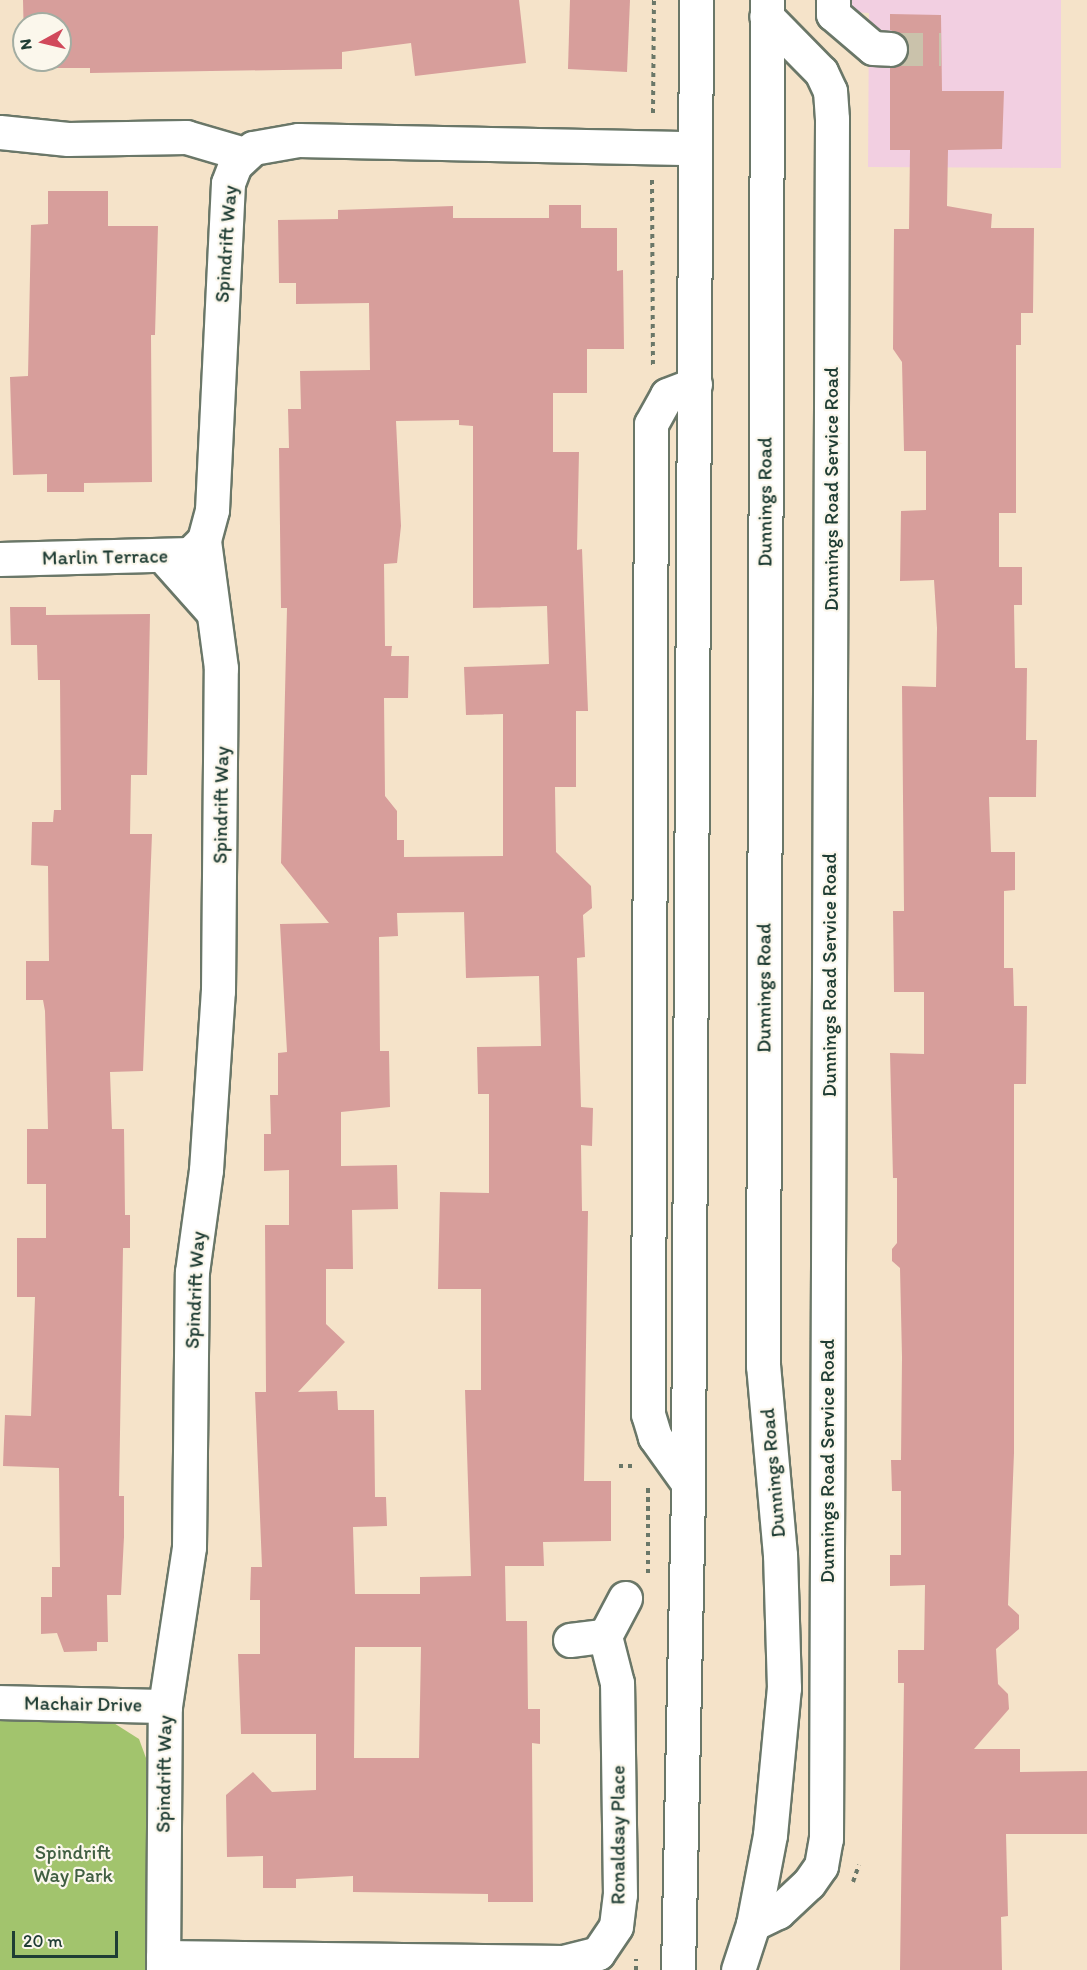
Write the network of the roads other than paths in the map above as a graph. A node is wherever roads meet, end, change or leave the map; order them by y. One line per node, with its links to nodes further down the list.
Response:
1 (696, 0): 7 (street)
2 (833, 0): 4 (street)
3 (767, 8): 21 (street, Dunnings Road); 21 (street, Dunnings Road Service Road)
4 (882, 48)
5 (0, 132): 6 (street)
6 (161, 138): 8 (street); 9 (street)
7 (694, 148): 8 (street); 10 (street)
8 (244, 154): 9 (street, Spindrift Way)
9 (228, 183): 11 (street, Spindrift Way)
10 (695, 384): 15 (street); 15 (street)
11 (204, 540): 12 (street, Marlin Terrace); 14 (street, Spindrift Way)
12 (163, 556): 13 (street, Marlin Terrace); 14 (street)
13 (0, 559)
14 (211, 610): 20 (street, Spindrift Way)
15 (688, 1483): 23 (street)
16 (625, 1598): 17 (street)
17 (605, 1636): 18 (street); 22 (street, Ronaldsay Place)
18 (570, 1640)
19 (0, 1702): 20 (street, Machair Drive)
20 (165, 1706): 22 (street, Spindrift Way)
21 (753, 1924): 24 (street, Dunnings Road)
22 (163, 1964)
23 (678, 1970)
24 (738, 1970)

